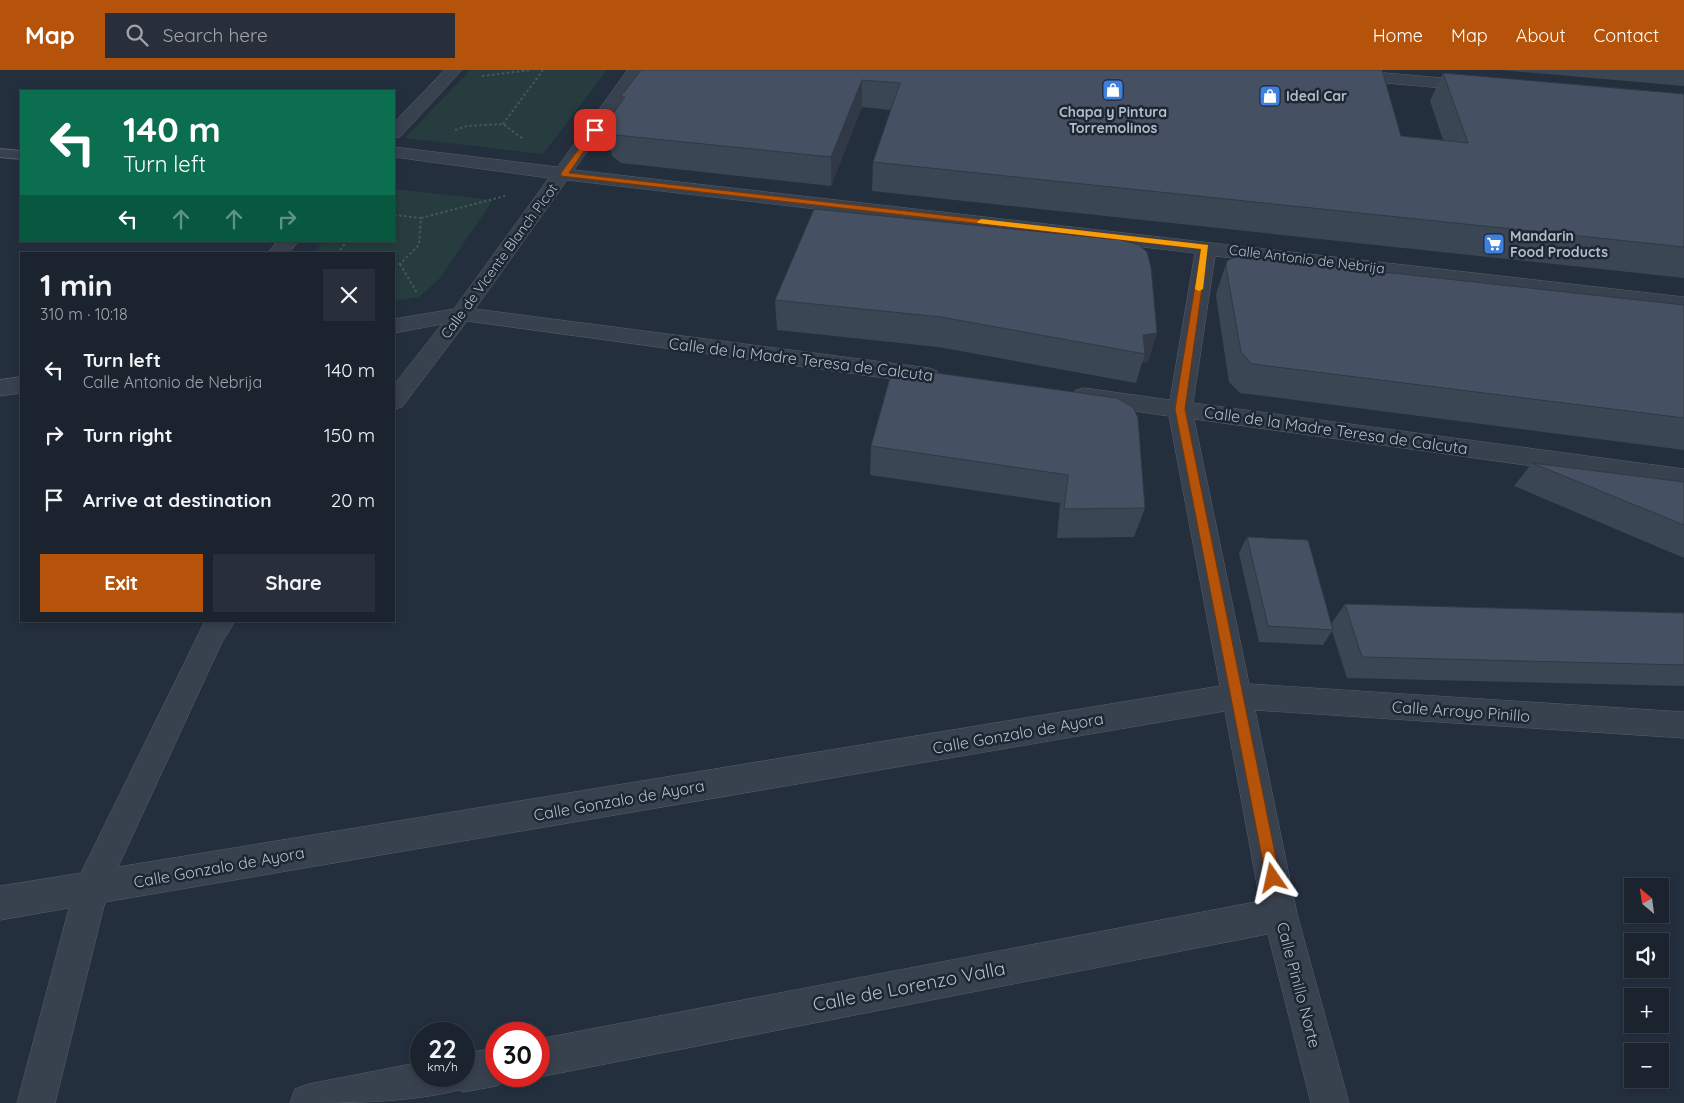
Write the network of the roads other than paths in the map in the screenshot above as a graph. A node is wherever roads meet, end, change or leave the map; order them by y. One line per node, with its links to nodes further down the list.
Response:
1 (636, 70): 9 (street, Calle de Vicente Blanch Picot)
2 (1296, 70): 4 (street)
3 (448, 76): 5 (street)
4 (1495, 88)
5 (395, 131)
6 (395, 152): 9 (street, Calle Antonio de Nebrija)
7 (0, 153): 8 (lane)
8 (20, 155)
9 (564, 174): 11 (street, Calle Antonio de Nebrija); 14 (street, Calle de Vicente Blanch Picot)
10 (288, 242): 12 (street)
11 (1206, 247): 13 (street, Calle Antonio de Nebrija); 21 (street, Calle Pinillo Norte)
12 (279, 252)
13 (1684, 304)
14 (462, 314): 15 (street, Calle de la Madre Teresa de Calcuta); 16 (street, Calle de la Madre Teresa de Calcuta); 20 (street, Calle de Vicente Blanch Picot)
15 (395, 326)
16 (954, 379)
17 (20, 385): 18 (street)
18 (0, 388)
19 (1062, 393): 21 (street, Calle de la Madre Teresa de Calcuta)
20 (395, 400)
21 (1180, 409): 22 (street, Calle de la Madre Teresa de Calcuta); 24 (street, Calle Pinillo Norte)
22 (1684, 478)
23 (216, 628): 26 (street)
24 (1238, 696): 25 (street, Calle Arroyo Pinillo); 26 (street, Calle Gonzalo de Ayora); 28 (street, Calle Pinillo Norte)
25 (1684, 726)
26 (91, 888): 27 (street, Calle Gonzalo de Ayora); 31 (street)
27 (0, 903)
28 (1280, 914): 29 (street, Calle de Lorenzo Valla); 33 (street, Calle Pinillo Norte)
29 (550, 1056)
30 (410, 1083): 32 (street)
31 (36, 1103)
32 (309, 1103)
33 (1330, 1103)

